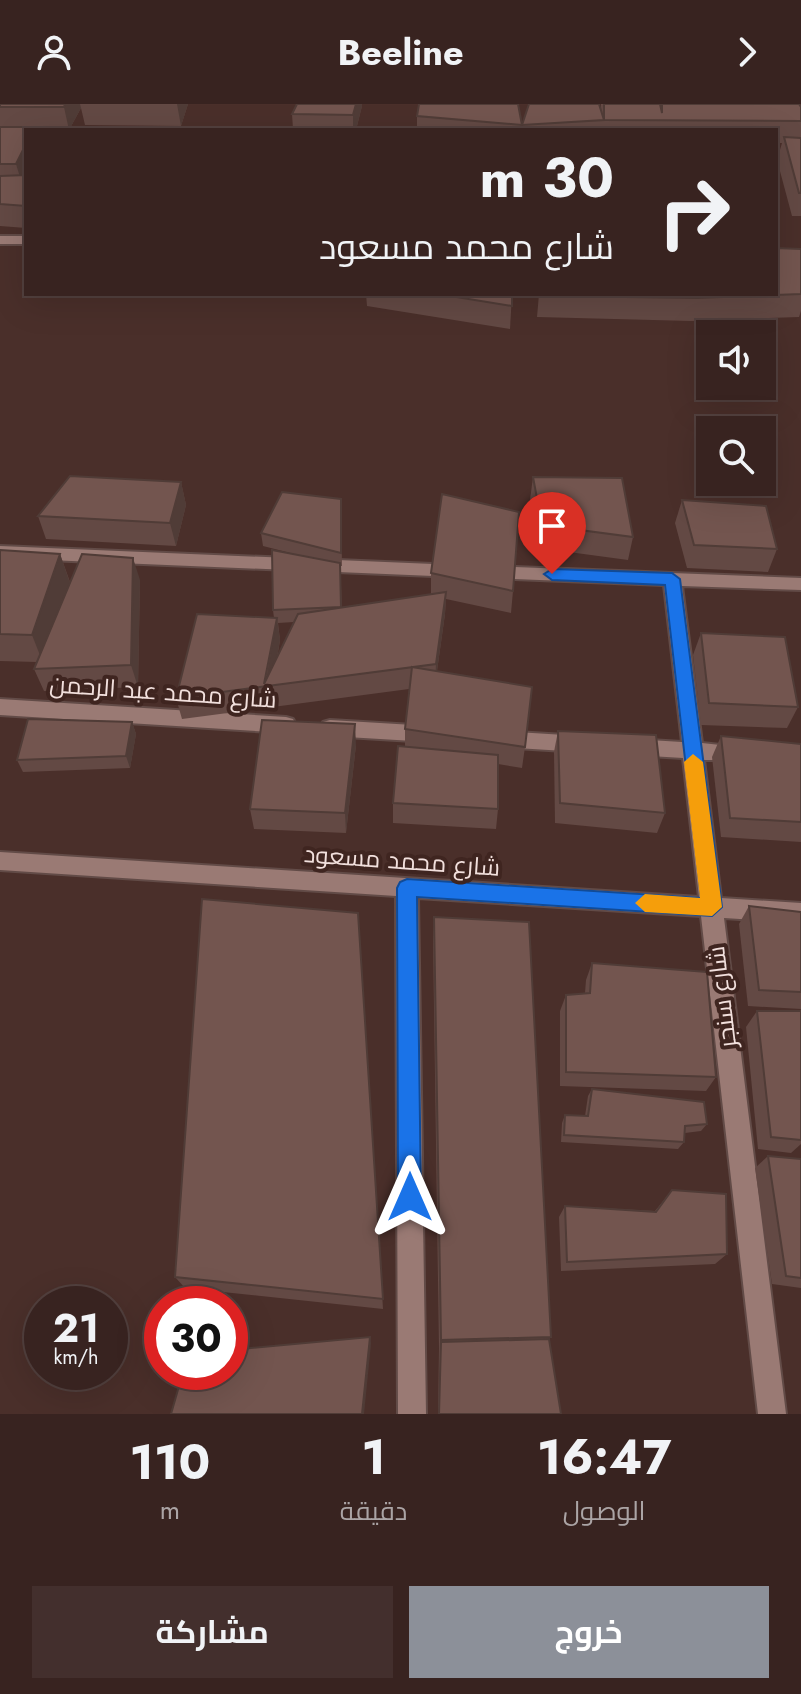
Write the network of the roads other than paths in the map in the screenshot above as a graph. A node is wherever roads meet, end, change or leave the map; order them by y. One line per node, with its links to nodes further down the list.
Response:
1 (0, 240): 2 (street)
2 (24, 240)
3 (0, 552): 4 (street)
4 (672, 579): 5 (street); 9 (street, شارع سنجر)
5 (801, 584)
6 (0, 707): 7 (street, شارع محمد عبد الرحمن)
7 (453, 736)
8 (485, 738): 9 (street)
9 (692, 751): 10 (street); 13 (street, شارع سنجر)
10 (754, 755)
11 (0, 861): 12 (street, شارع محمد مسعود)
12 (407, 888): 13 (street, شارع محمد مسعود); 15 (street)
13 (712, 907): 14 (street, شارع محمد مسعود); 16 (street, شارع سنجر)
14 (801, 913)
15 (412, 1414)
16 (772, 1414)

